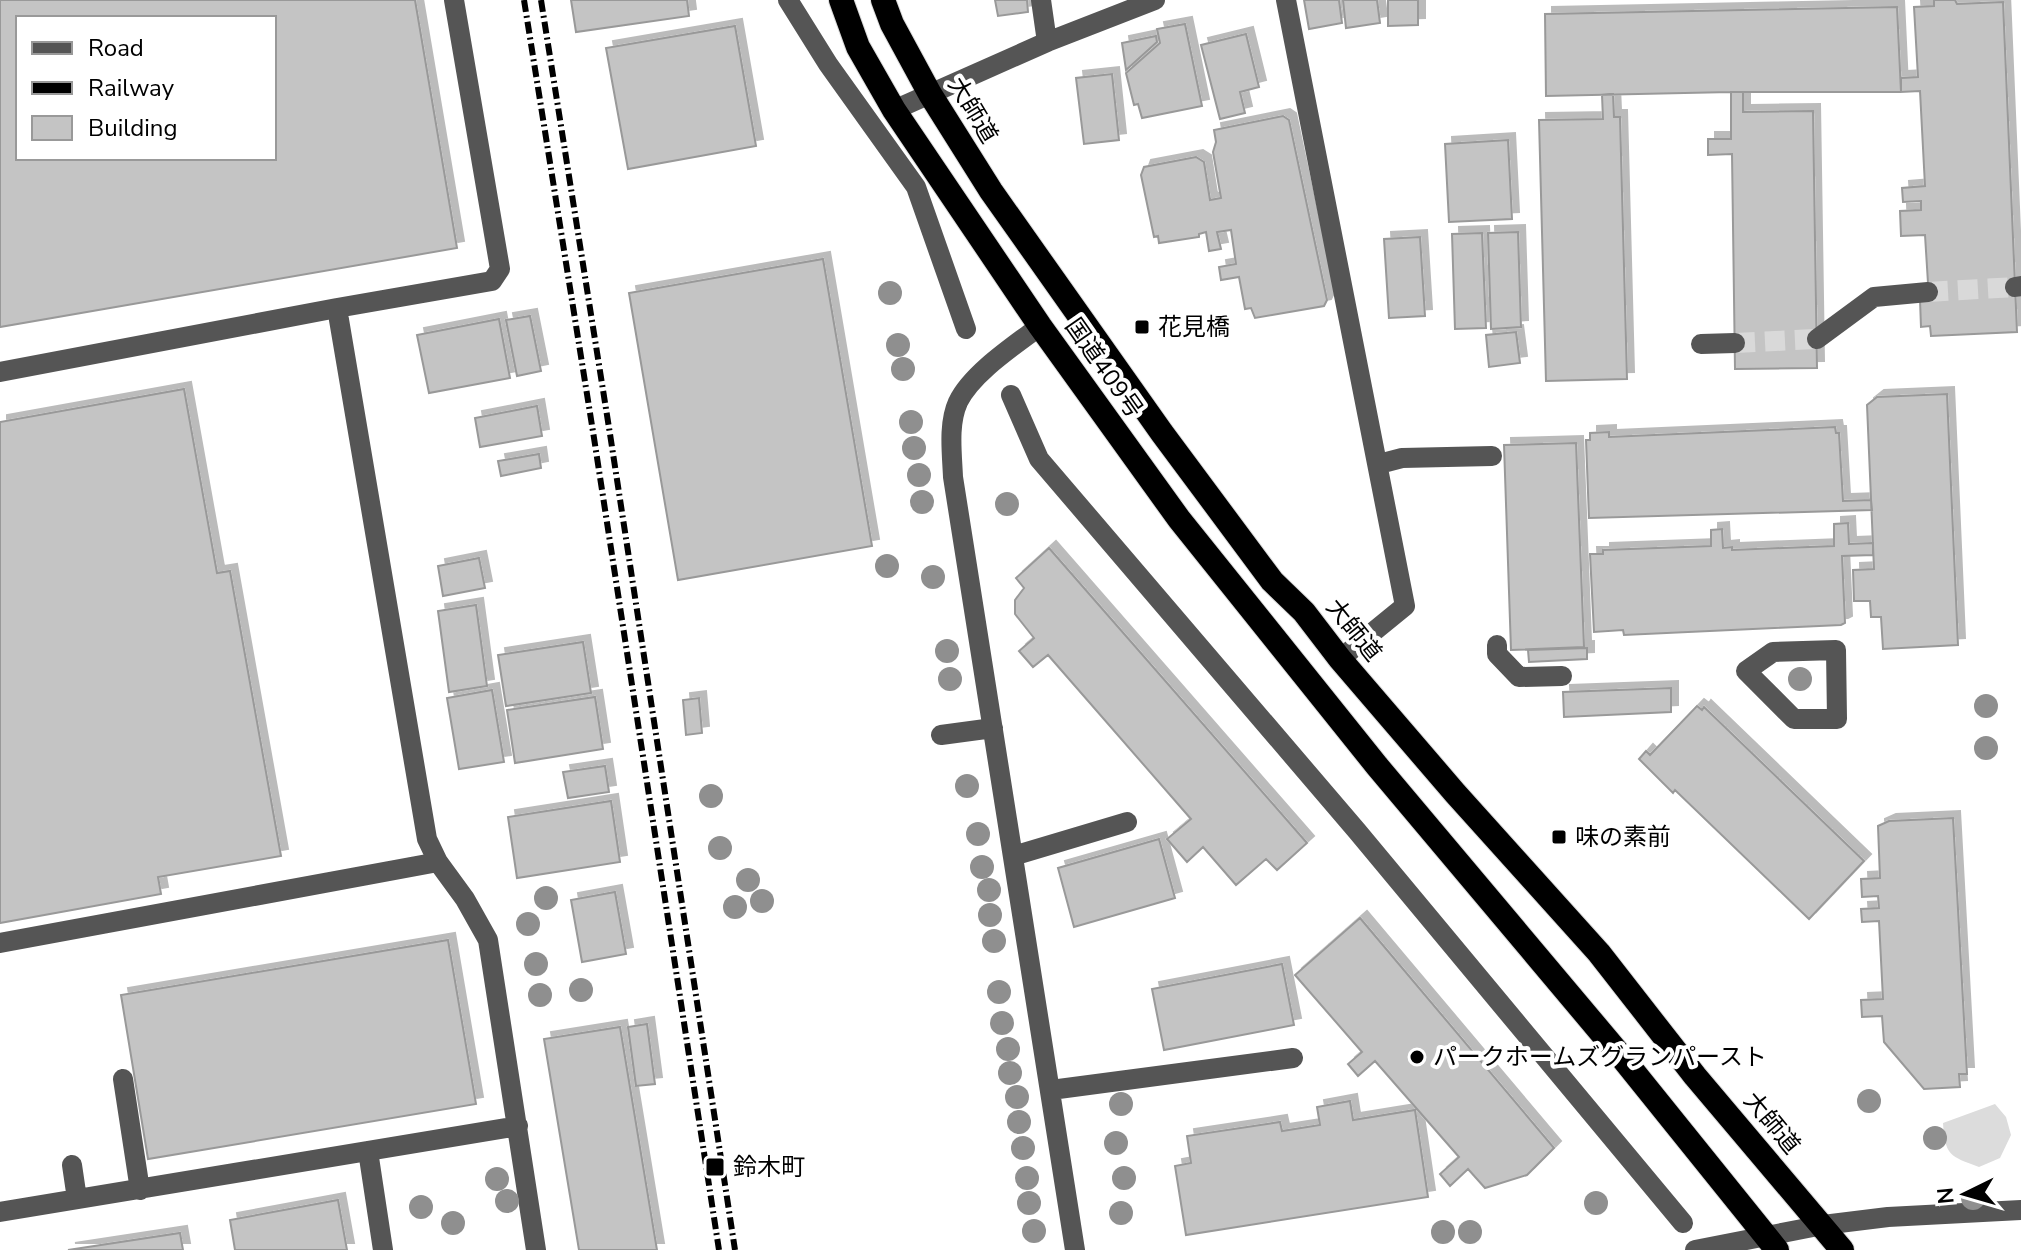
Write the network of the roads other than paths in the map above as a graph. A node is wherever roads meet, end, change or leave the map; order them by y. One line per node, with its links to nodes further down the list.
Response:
1 (454, 0): 12 (street)
2 (788, 0): 14 (street)
3 (841, 0): 10 (highway)
4 (883, 0): 9 (highway, 大師道)
5 (1041, 0): 8 (street)
6 (1155, 0): 8 (street)
7 (1286, 0): 21 (street)
8 (1047, 42): 9 (street)
9 (930, 94): 10 (street); 23 (highway, 大師道)
10 (894, 110): 13 (highway)
11 (1928, 292): 15 (street)
12 (337, 308): 18 (street); 30 (street)
13 (1040, 326): 26 (street); 44 (highway, 国道409号)
14 (966, 329)
15 (1817, 339)
16 (1735, 343): 17 (street)
17 (1701, 344)
18 (0, 372)
19 (1011, 395): 42 (street)
20 (1492, 456): 21 (street)
21 (1379, 464): 23 (street)
22 (1497, 645): 25 (street)
23 (1340, 659): 43 (highway, 大師道)
24 (1746, 671): 24 (street)
25 (1562, 676)
26 (993, 728): 27 (street); 29 (street)
27 (941, 735)
28 (1127, 822): 29 (street)
29 (1013, 856): 34 (street)
30 (438, 862): 31 (street); 35 (street)
31 (0, 943)
32 (1293, 1058): 34 (street)
33 (123, 1079): 38 (street)
34 (1051, 1090): 47 (street)
35 (518, 1126): 36 (street); 46 (street)
36 (368, 1151): 38 (street); 45 (street)
37 (72, 1165): 39 (street)
38 (140, 1190): 39 (street)
39 (77, 1199): 41 (street)
40 (2021, 1210): 43 (street)
41 (0, 1212)
42 (1683, 1223)
43 (1823, 1225): 44 (street); 49 (highway, 大師道)
44 (1772, 1243): 48 (street)
45 (383, 1250)
46 (536, 1250)
47 (1075, 1250)
48 (1695, 1250)
49 (1842, 1250)

